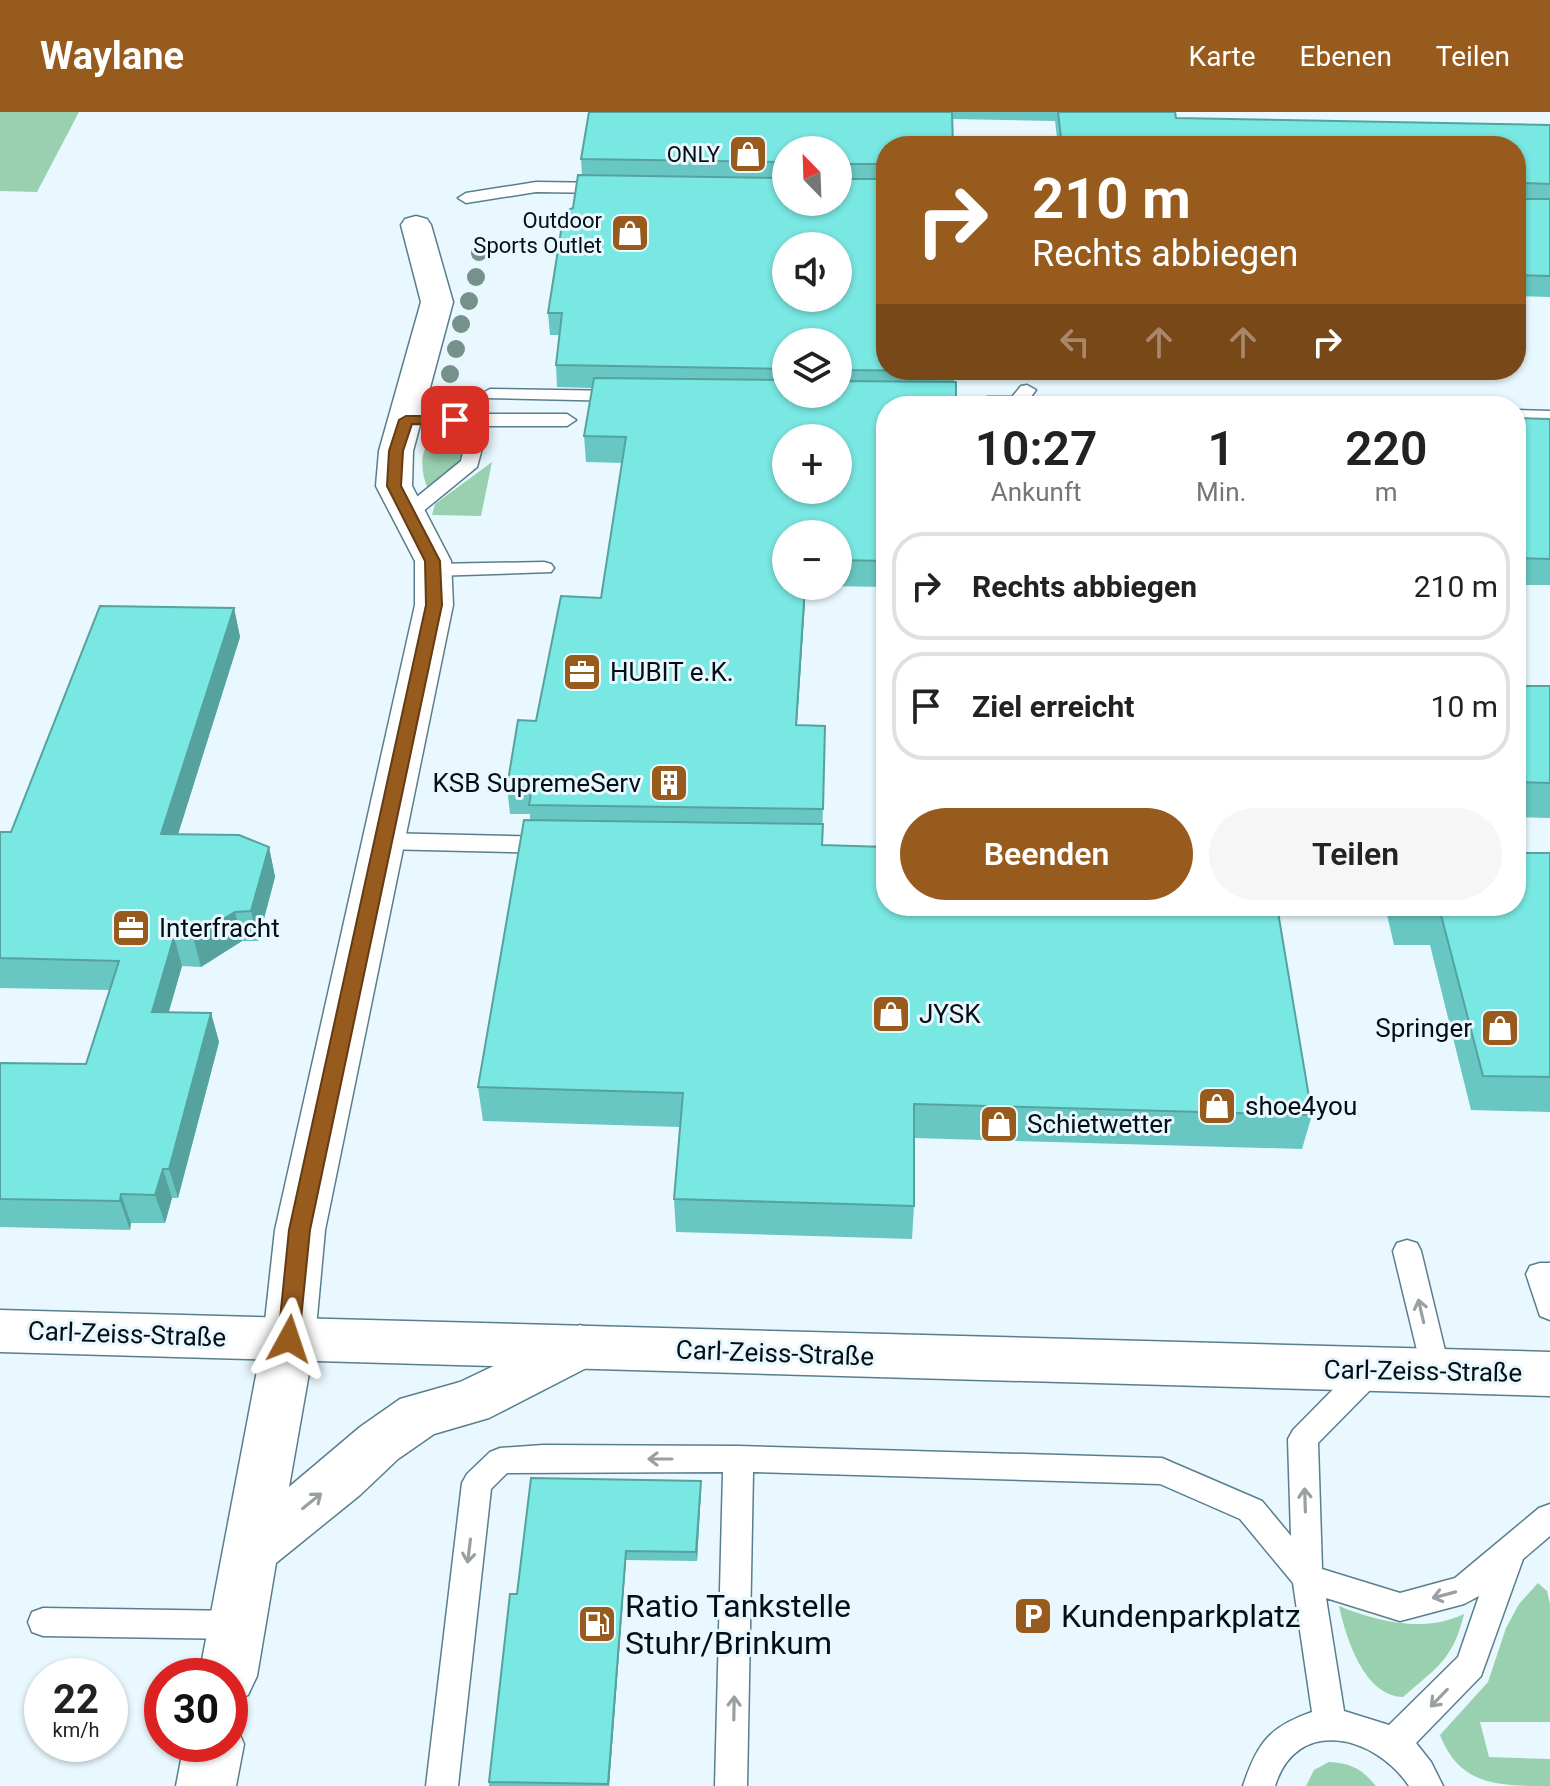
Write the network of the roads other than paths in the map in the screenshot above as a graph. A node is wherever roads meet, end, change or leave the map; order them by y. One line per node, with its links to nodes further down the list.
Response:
1 (628, 189): 2 (lane)
2 (466, 198)
3 (416, 225): 10 (street)
4 (1027, 390): 6 (lane)
5 (490, 394): 7 (lane)
6 (1022, 396)
7 (645, 397)
8 (1526, 416): 9 (lane)
9 (1550, 417)
10 (406, 420): 11 (lane); 13 (street)
11 (480, 420): 12 (lane); 13 (lane)
12 (567, 420)
13 (409, 513): 15 (street)
14 (544, 568): 15 (lane)
15 (433, 570): 16 (street)
16 (382, 841): 17 (lane); 22 (street)
17 (569, 845)
18 (1407, 1251): 25 (lane, one-way to 18)
19 (1550, 1274): 20 (lane)
20 (1550, 1308)
21 (0, 1331): 22 (street, Carl-Zeiss-Straße)
22 (289, 1339): 23 (street, Carl-Zeiss-Straße); 29 (street)
23 (580, 1347): 24 (street, Carl-Zeiss-Straße); 29 (street, one-way to 23)
24 (1371, 1370): 25 (street, Carl-Zeiss-Straße); 31 (lane, one-way to 24)
25 (1436, 1371): 26 (street, Carl-Zeiss-Straße)
26 (1550, 1374)
27 (738, 1459): 31 (lane); 38 (lane, one-way to 38); 39 (lane, one-way to 27)
28 (1550, 1517): 30 (lane)
29 (251, 1550): 33 (street)
30 (1509, 1555): 31 (lane, one-way to 31); 35 (lane, one-way to 35)
31 (1307, 1578): 34 (lane)
32 (43, 1622): 33 (lane)
33 (234, 1650)
34 (1330, 1723): 35 (lane); 40 (lane)
35 (1393, 1744): 41 (lane)
36 (211, 1762): 37 (street)
37 (206, 1786)
38 (442, 1786)
39 (731, 1786)
40 (1259, 1786)
41 (1427, 1786)

